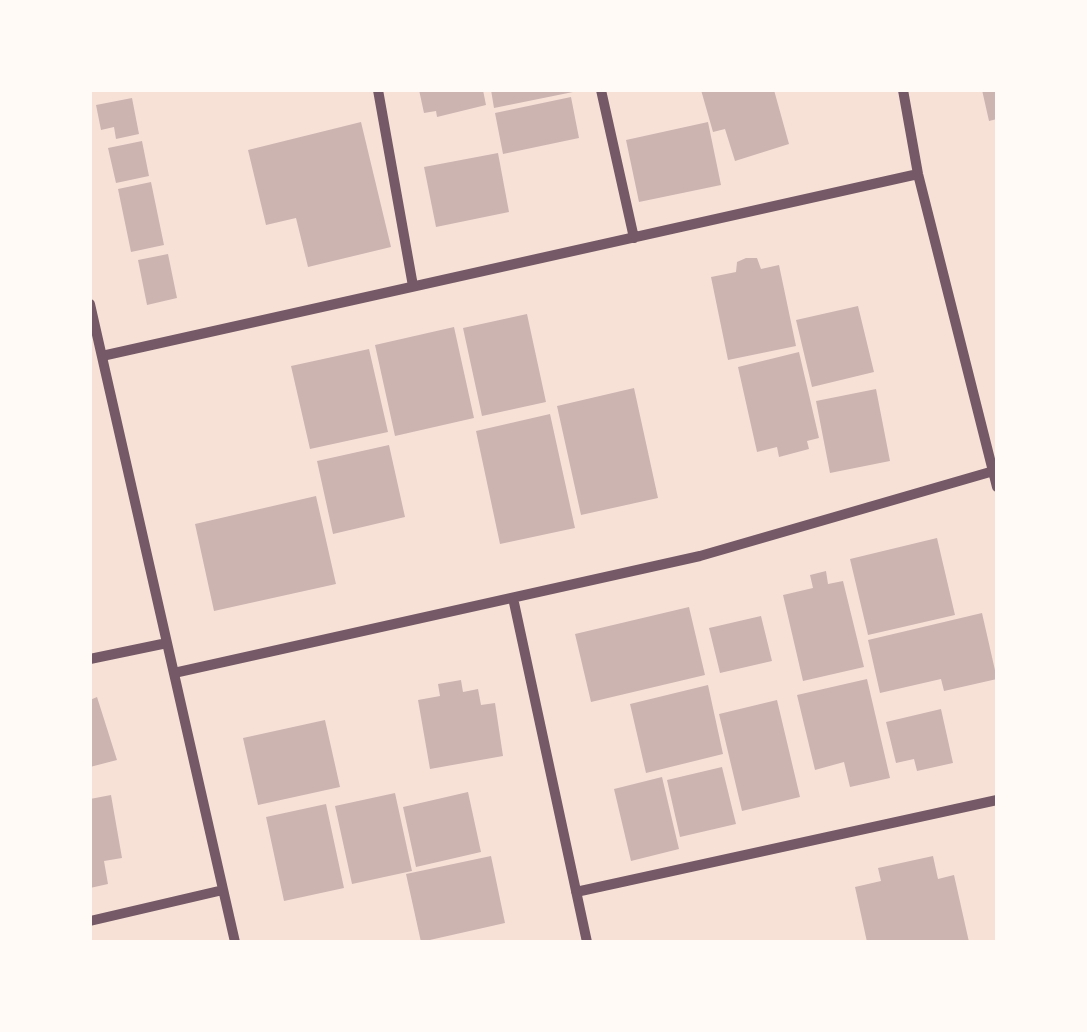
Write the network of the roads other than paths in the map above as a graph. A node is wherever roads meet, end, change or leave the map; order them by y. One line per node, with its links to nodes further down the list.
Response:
1 (378, 90): 6 (street)
2 (601, 90): 5 (street)
3 (903, 90): 4 (street)
4 (918, 174): 5 (street); 9 (street)
5 (634, 238): 6 (street)
6 (413, 286): 8 (street)
7 (90, 304): 8 (street)
8 (102, 356): 12 (street)
9 (995, 470): 10 (street); 11 (street)
10 (997, 487)
11 (512, 598): 14 (street); 17 (street)
12 (167, 644): 13 (street); 14 (street)
13 (90, 659)
14 (174, 674): 16 (street)
15 (997, 800): 17 (street)
16 (223, 890): 18 (street); 19 (street)
17 (576, 892): 20 (street)
18 (90, 920)
19 (235, 942)
20 (587, 942)

